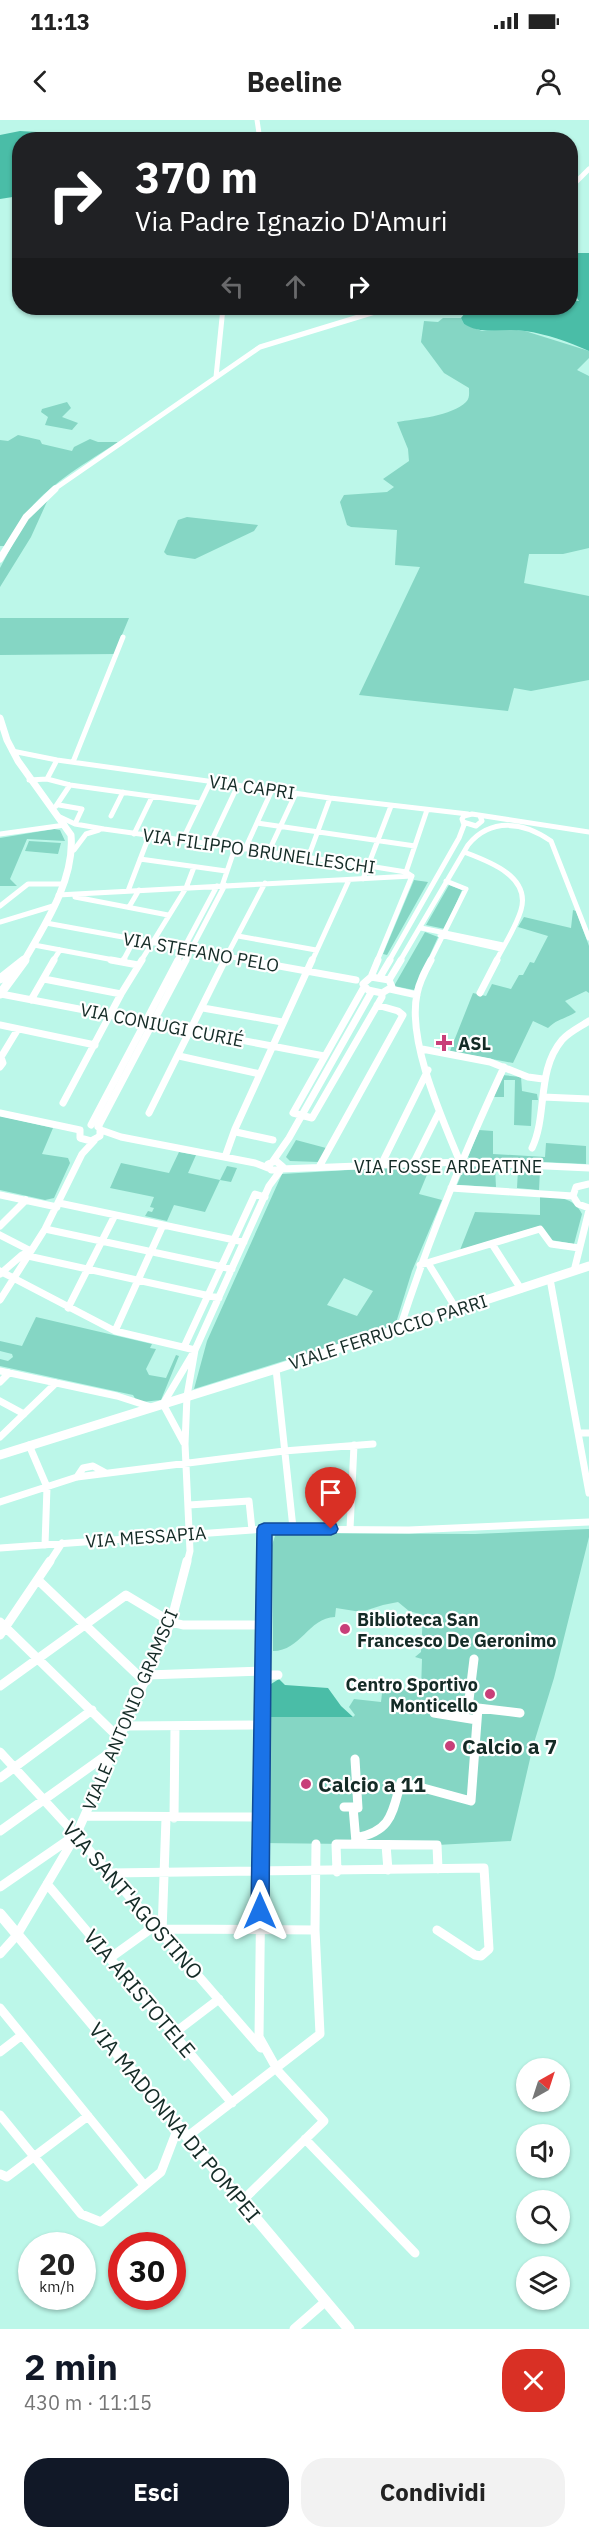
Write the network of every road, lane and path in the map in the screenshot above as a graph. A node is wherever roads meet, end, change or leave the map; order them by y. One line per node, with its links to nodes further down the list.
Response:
1 (589, 169): 2 (street)
2 (578, 180)
3 (222, 315): 5 (street)
4 (366, 315): 5 (street)
5 (216, 377): 6 (street)
6 (0, 559)
7 (123, 638): 11 (street)
8 (0, 718): 9 (street)
9 (12, 751): 10 (street, VIA CAPRI); 12 (street)
10 (55, 759): 11 (street, VIA CAPRI); 12 (street, VIA CAPRI); 13 (street)
11 (73, 762): 14 (street, VIA CAPRI)
12 (18, 763): 16 (street)
13 (48, 779): 15 (street); 16 (street)
14 (211, 781): 18 (street, VIA CAPRI); 24 (street)
15 (57, 782): 16 (street); 17 (street)
16 (32, 783): 25 (street)
17 (70, 785): 20 (street); 25 (street)
18 (238, 785): 19 (street, VIA CAPRI); 48 (street)
19 (272, 790): 21 (street, VIA CAPRI); 34 (street)
20 (123, 792): 22 (street); 30 (street)
21 (296, 793): 23 (street, VIA CAPRI); 37 (street)
22 (152, 796): 24 (street); 43 (street)
23 (330, 798): 26 (street, VIA CAPRI); 40 (street)
24 (200, 803): 46 (street)
25 (55, 806): 29 (street); 35 (street)
26 (391, 806): 27 (street, VIA CAPRI); 47 (street)
27 (429, 810): 28 (street, VIA CAPRI); 33 (street, VIA CAPRI); 49 (street)
28 (468, 814): 31 (street, VIA CAPRI); 33 (street)
29 (60, 816): 35 (street, VIA FILIPPO BRUNELLESCHI); 38 (street)
30 (111, 816)
31 (480, 816): 32 (street, VIA CAPRI); 36 (street)
32 (505, 819): 36 (street, VIA CAPRI); 41 (street, VIA CAPRI)
33 (462, 820): 36 (street, VIA CAPRI); 45 (street)
34 (257, 823): 37 (street); 51 (street)
35 (75, 824): 39 (street, VIA FILIPPO BRUNELLESCHI)
36 (478, 825): 45 (street)
37 (280, 827): 40 (street); 54 (street)
38 (68, 829): 39 (street, VIA FILIPPO BRUNELLESCHI); 42 (street, VIA FILIPPO BRUNELLESCHI); 52 (street)
39 (90, 829): 43 (street, VIA FILIPPO BRUNELLESCHI); 52 (street)
40 (318, 832): 47 (street); 55 (street)
41 (589, 832)
42 (0, 834)
43 (134, 834): 44 (street, VIA FILIPPO BRUNELLESCHI)
44 (149, 836): 46 (street, VIA FILIPPO BRUNELLESCHI); 56 (street)
45 (459, 838): 94 (street)
46 (182, 841): 48 (street, VIA FILIPPO BRUNELLESCHI)
47 (378, 841): 49 (street); 57 (street)
48 (210, 844): 50 (street, VIA FILIPPO BRUNELLESCHI)
49 (415, 846): 60 (street)
50 (235, 848): 51 (street, VIA FILIPPO BRUNELLESCHI); 59 (street)
51 (245, 849): 54 (street, VIA FILIPPO BRUNELLESCHI)
52 (74, 850): 64 (street)
53 (464, 852): 63 (street); 80 (street); 84 (street)
54 (268, 853): 55 (street, VIA FILIPPO BRUNELLESCHI)
55 (308, 858): 57 (street, VIA FILIPPO BRUNELLESCHI)
56 (140, 859): 58 (street); 69 (street)
57 (369, 866): 60 (street, VIA FILIPPO BRUNELLESCHI); 61 (street)
58 (194, 867): 59 (street); 67 (street)
59 (226, 871): 66 (street)
60 (409, 874): 61 (street); 98 (street)
61 (363, 879): 62 (street)
62 (349, 880): 65 (street); 88 (street)
63 (446, 881): 77 (street); 78 (street)
64 (61, 884): 70 (street); 71 (street)
65 (265, 884): 66 (street); 79 (street)
66 (222, 886): 67 (street); 85 (street); 87 (street)
67 (186, 888): 68 (street); 74 (street)
68 (139, 890): 69 (street); 73 (street)
69 (128, 891): 70 (street)
70 (61, 894): 72 (street); 73 (street)
71 (0, 906)
72 (53, 906): 75 (street); 76 (street)
73 (129, 907): 74 (street)
74 (168, 915): 82 (street)
75 (0, 922)
76 (46, 923): 81 (street, VIA STEFANO PELO); 83 (street)
77 (421, 928): 78 (street); 97 (street)
78 (445, 934): 84 (street); 105 (street)
79 (238, 936): 88 (street); 90 (street)
80 (589, 938)
81 (134, 940): 82 (street, VIA STEFANO PELO); 91 (street)
82 (151, 943): 85 (street, VIA STEFANO PELO); 92 (street)
83 (34, 945): 86 (street); 89 (street)
84 (502, 947): 102 (street)
85 (183, 949): 87 (street, VIA STEFANO PELO); 110 (street)
86 (60, 950): 91 (street); 96 (street)
87 (191, 950): 90 (street, VIA STEFANO PELO); 113 (street)
88 (316, 950): 93 (street)
89 (28, 956): 95 (street); 103 (street)
90 (227, 956): 93 (street, VIA STEFANO PELO); 108 (street)
91 (123, 962): 92 (street)
92 (138, 965): 104 (street)
93 (306, 971): 98 (street, VIA STEFANO PELO); 112 (street)
94 (380, 977): 97 (street); 98 (street, VIA STEFANO PELO)
95 (0, 979)
96 (44, 979): 104 (street); 106 (street)
97 (388, 980): 99 (street)
98 (366, 982): 100 (street); 121 (street)
99 (390, 989): 101 (street); 105 (street)
100 (372, 991): 101 (street); 133 (street)
101 (382, 993): 107 (street)
102 (480, 993)
103 (0, 994): 106 (street, VIA CONIUGI CURIÉ)
104 (122, 994): 109 (street)
105 (417, 995): 119 (street)
106 (31, 1000): 109 (street, VIA CONIUGI CURIÉ)
107 (377, 1005): 133 (street); 148 (street)
108 (203, 1008): 112 (street); 116 (street)
109 (111, 1014): 110 (street, VIA CONIUGI CURIÉ); 117 (street)
110 (145, 1021): 113 (street, VIA CONIUGI CURIÉ); 134 (street)
111 (589, 1021): 126 (street)
112 (282, 1022): 118 (street)
113 (153, 1023): 116 (street, VIA CONIUGI CURIÉ); 134 (street)
114 (0, 1025): 115 (street)
115 (18, 1029): 117 (street); 122 (street)
116 (192, 1031): 118 (street, VIA CONIUGI CURIÉ); 120 (street)
117 (95, 1045): 129 (street)
118 (272, 1046): 121 (street, VIA CONIUGI CURIÉ); 125 (street)
119 (422, 1049): 123 (street); 124 (street)
120 (179, 1056): 125 (street); 132 (street)
121 (324, 1056): 133 (street)
122 (0, 1067)
123 (504, 1067): 126 (street); 144 (street)
124 (428, 1070): 130 (street); 146 (street)
125 (260, 1074): 136 (street)
126 (543, 1079): 127 (street)
127 (543, 1096): 128 (street); 141 (street)
128 (589, 1100)
129 (63, 1103)
130 (440, 1112): 144 (street); 145 (street)
131 (0, 1113): 135 (street)
132 (148, 1113)
133 (300, 1115): 147 (street, VIALE ANTONIO GRAMSCI)
134 (97, 1127): 135 (street); 137 (street); 139 (street)
135 (80, 1130): 138 (street)
136 (236, 1132): 140 (street); 143 (street)
137 (121, 1137): 139 (street); 143 (street)
138 (82, 1139): 139 (street); 142 (street)
139 (96, 1139): 142 (street)
140 (273, 1140)
141 (532, 1148)
142 (82, 1154): 156 (street)
143 (225, 1157): 147 (street)
144 (460, 1162): 145 (street, VIA FOSSE ARDEATINE); 149 (street, VIA FOSSE ARDEATINE); 151 (street)
145 (413, 1164): 146 (street, VIA FOSSE ARDEATINE)
146 (381, 1165): 148 (street, VIA FOSSE ARDEATINE)
147 (276, 1166): 148 (street, VIA FOSSE ARDEATINE); 154 (street, VIALE ANTONIO GRAMSCI)
148 (319, 1167)
149 (589, 1168)
150 (589, 1184): 153 (street)
151 (450, 1188): 153 (street); 170 (street)
152 (0, 1195): 155 (street)
153 (573, 1196): 157 (street)
154 (265, 1197): 163 (street); 165 (street, VIALE ANTONIO GRAMSCI)
155 (26, 1200): 156 (street); 160 (street)
156 (58, 1205): 158 (street); 161 (street)
157 (589, 1209): 167 (street)
158 (115, 1215): 159 (street); 164 (street)
159 (163, 1225): 163 (street); 168 (street)
160 (0, 1226)
161 (45, 1229): 164 (street); 169 (street)
162 (0, 1235): 169 (street)
163 (234, 1240): 165 (street); 172 (street)
164 (102, 1241): 168 (street); 173 (street)
165 (244, 1242): 174 (street, VIALE ANTONIO GRAMSCI)
166 (492, 1244): 167 (street); 170 (street); 180 (street)
167 (579, 1248): 175 (street)
168 (151, 1252): 172 (street); 178 (street)
169 (30, 1253): 173 (street); 176 (street); 177 (street)
170 (424, 1264): 185 (street); 186 (street)
171 (589, 1266): 175 (street, VIALE FERRUCCIO PARRI)
172 (222, 1267): 174 (street); 181 (street)
173 (89, 1268): 178 (street); 184 (street)
174 (232, 1269): 182 (street, VIALE ANTONIO GRAMSCI)
175 (574, 1271): 179 (street, VIALE FERRUCCIO PARRI)
176 (1, 1273): 177 (street)
177 (14, 1279): 183 (street); 184 (street)
178 (138, 1279): 181 (street); 187 (street)
179 (550, 1279): 180 (street, VIALE FERRUCCIO PARRI); 202 (street)
180 (520, 1289): 185 (street, VIALE FERRUCCIO PARRI)
181 (208, 1295): 182 (street); 188 (street)
182 (219, 1298): 189 (street, VIALE ANTONIO GRAMSCI)
183 (0, 1300)
184 (68, 1308): 187 (street)
185 (458, 1310): 186 (street, VIALE FERRUCCIO PARRI)
186 (400, 1328): 190 (street, VIALE FERRUCCIO PARRI)
187 (115, 1330): 188 (street)
188 (184, 1347): 189 (street)
189 (195, 1350): 195 (street, VIALE ANTONIO GRAMSCI); 198 (street, VIALE ANTONIO GRAMSCI)
190 (276, 1369): 195 (street, VIALE FERRUCCIO PARRI); 210 (street)
191 (0, 1371): 192 (street)
192 (9, 1373): 193 (street); 194 (street)
193 (0, 1382)
194 (56, 1383): 196 (street); 201 (street)
195 (187, 1396): 198 (street, VIALE FERRUCCIO PARRI); 205 (street, VIALE ANTONIO GRAMSCI)
196 (127, 1399): 199 (street); 200 (street)
197 (0, 1401): 201 (street)
198 (163, 1404): 199 (street, VIALE FERRUCCIO PARRI); 205 (street, VIALE ANTONIO GRAMSCI)
199 (151, 1407): 200 (street, VIALE FERRUCCIO PARRI)
200 (133, 1413): 207 (street, VIALE FERRUCCIO PARRI)
201 (24, 1414): 204 (street)
202 (578, 1433): 203 (street); 213 (street)
203 (589, 1433)
204 (0, 1437)
205 (185, 1444): 211 (street, VIALE ANTONIO GRAMSCI)
206 (373, 1444): 208 (street)
207 (29, 1445): 209 (street, VIALE FERRUCCIO PARRI); 212 (street)
208 (354, 1445): 210 (street); 219 (street)
209 (1, 1452)
210 (284, 1452): 211 (street); 217 (street)
211 (187, 1464): 212 (street); 215 (street, VIALE ANTONIO GRAMSCI)
212 (47, 1487): 214 (street); 223 (street)
213 (589, 1493)
214 (0, 1502)
215 (189, 1505): 220 (street); 221 (street, VIALE ANTONIO GRAMSCI)
216 (589, 1522): 219 (street, VIA MESSAPIA)
217 (293, 1528): 218 (street, VIA MESSAPIA); 219 (street, VIA MESSAPIA)
218 (264, 1529): 220 (street, VIA MESSAPIA); 228 (street)
219 (350, 1529)
220 (252, 1530): 221 (street, VIA MESSAPIA)
221 (190, 1533): 222 (street, VIA MESSAPIA); 226 (street, VIALE ANTONIO GRAMSCI)
222 (62, 1543): 223 (street, VIA MESSAPIA); 225 (street)
223 (45, 1545): 224 (street, VIA MESSAPIA)
224 (0, 1548)
225 (38, 1580): 227 (street); 229 (street)
226 (171, 1622): 228 (street); 229 (street); 235 (street, VIALE ANTONIO GRAMSCI)
227 (3, 1624): 230 (street); 231 (street)
228 (263, 1625): 233 (street)
229 (84, 1626): 231 (street); 235 (street)
230 (0, 1635)
231 (39, 1659): 236 (street); 238 (street)
232 (474, 1659): 237 (street)
233 (262, 1673): 234 (street); 235 (street); 243 (street)
234 (278, 1675)
235 (145, 1678): 244 (street, VIALE ANTONIO GRAMSCI)
236 (0, 1686)
237 (478, 1708): 240 (street); 241 (street)
238 (92, 1710): 245 (street); 249 (street)
239 (434, 1713): 241 (street)
240 (520, 1713)
241 (477, 1720): 257 (street)
242 (175, 1725): 243 (street); 244 (street); 254 (street)
243 (261, 1725): 253 (street)
244 (124, 1726): 245 (street, VIALE ANTONIO GRAMSCI)
245 (119, 1738): 246 (street, VIALE ANTONIO GRAMSCI)
246 (116, 1749): 251 (street); 252 (street, VIALE ANTONIO GRAMSCI)
247 (0, 1752): 249 (street, VIA SANT'AGOSTINO)
248 (355, 1759): 257 (street)
249 (14, 1768): 250 (street); 251 (street, VIA SANT'AGOSTINO)
250 (0, 1778)
251 (44, 1800): 255 (street); 256 (street, VIA SANT'AGOSTINO)
252 (85, 1816): 254 (street); 256 (street, VIALE ANTONIO GRAMSCI)
253 (261, 1817): 254 (street); 266 (street)
254 (170, 1818): 265 (street)
255 (0, 1831)
256 (76, 1835): 264 (street, VIA SANT'AGOSTINO); 267 (street, VIALE ANTONIO GRAMSCI); 268 (street)
257 (356, 1841): 259 (street); 263 (street)
258 (316, 1844): 262 (street)
259 (386, 1845): 260 (street); 261 (street)
260 (438, 1869): 261 (street); 273 (street)
261 (388, 1870): 263 (street)
262 (315, 1872): 263 (street); 266 (street); 272 (street)
263 (337, 1872)
264 (110, 1873): 265 (street); 270 (street, VIA SANT'AGOSTINO)
265 (164, 1873): 266 (street); 270 (street)
266 (260, 1873): 271 (street)
267 (47, 1884): 274 (street, VIALE ANTONIO GRAMSCI); 276 (street, VIA ARISTOTELE)
268 (0, 1887)
269 (0, 1914): 274 (street, VIA MADONNA DI POMPEI)
270 (160, 1929): 271 (street); 276 (street); 277 (street, VIA SANT'AGOSTINO)
271 (260, 1930): 272 (street); 281 (street)
272 (315, 1930): 283 (street)
273 (437, 1930)
274 (17, 1935): 275 (street, VIALE ANTONIO GRAMSCI); 287 (street, VIA MADONNA DI POMPEI)
275 (0, 1954)
276 (110, 1958): 279 (street, VIA ARISTOTELE)
277 (219, 1999): 279 (street); 281 (street, VIA SANT'AGOSTINO)
278 (0, 2008): 280 (street)
279 (173, 2034): 284 (street, VIA ARISTOTELE)
280 (22, 2036): 282 (street); 286 (street)
281 (263, 2050): 283 (street, VIA SANT'AGOSTINO)
282 (0, 2052)
283 (277, 2068): 284 (street); 289 (street, VIA SANT'AGOSTINO)
284 (232, 2103): 288 (street)
285 (0, 2115): 290 (street)
286 (88, 2116): 290 (street); 292 (street)
287 (178, 2125): 288 (street, VIA MADONNA DI POMPEI); 292 (street)
288 (188, 2136): 293 (street, VIA MADONNA DI POMPEI)
289 (305, 2139): 293 (street); 294 (street)
290 (34, 2158): 291 (street); 292 (street)
291 (0, 2174)
292 (144, 2185)
293 (242, 2200): 295 (street, VIA MADONNA DI POMPEI)
294 (415, 2253)
295 (326, 2301): 296 (street); 297 (street, VIA MADONNA DI POMPEI)
296 (294, 2329)
297 (349, 2329)

